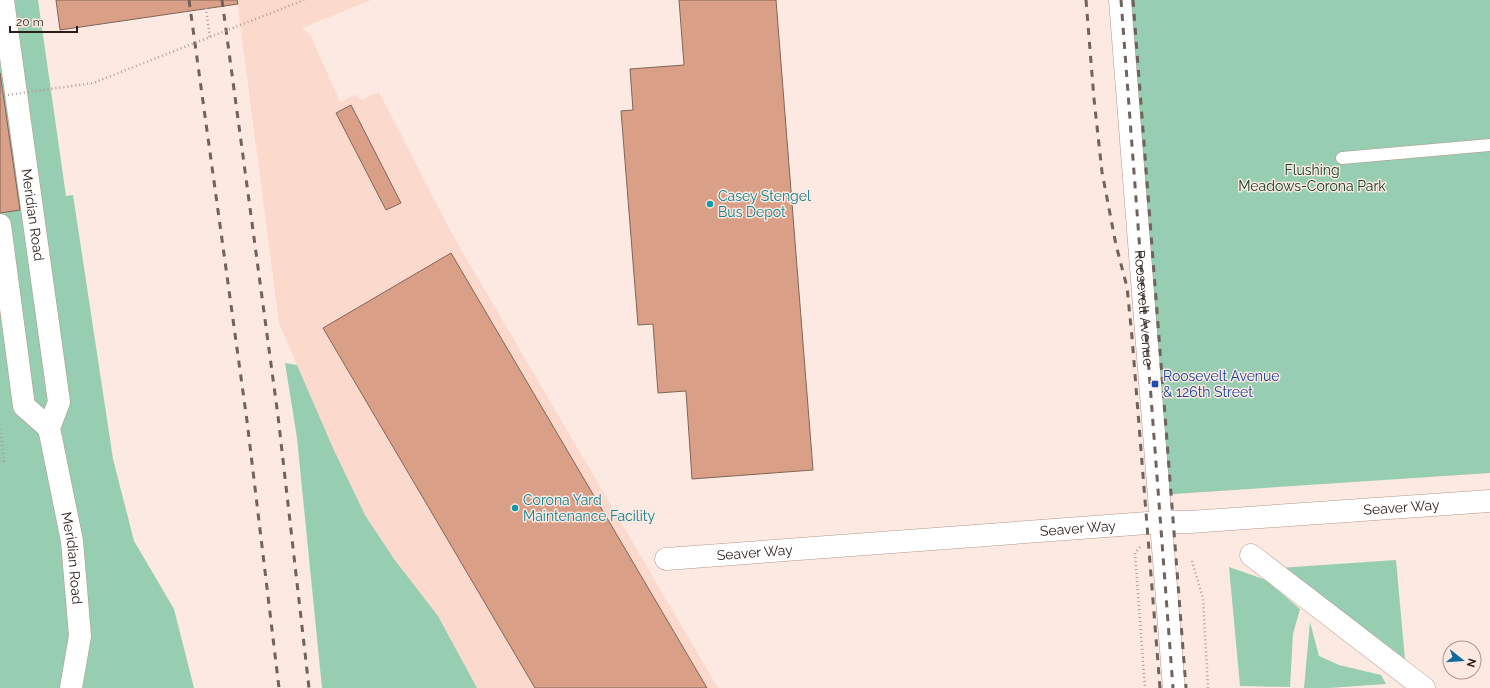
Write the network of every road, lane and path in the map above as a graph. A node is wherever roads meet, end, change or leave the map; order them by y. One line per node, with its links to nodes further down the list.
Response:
1 (3, 0): 10 (street, Meridian Road)
2 (304, 0): 5 (path, bridge)
3 (1120, 0): 14 (street, Roosevelt Avenue)
4 (206, 8): 5 (path)
5 (210, 38): 6 (path, bridge)
6 (0, 96)
7 (1490, 145): 8 (lane)
8 (1342, 158)
9 (0, 225): 10 (street)
10 (49, 428): 19 (street, Meridian Road)
11 (0, 429): 12 (path)
12 (0, 461)
13 (1490, 501): 14 (street, Seaver Way)
14 (1161, 522): 17 (street, Seaver Way); 21 (street, Roosevelt Avenue)
15 (1135, 553): 20 (path)
16 (1251, 555): 23 (street)
17 (666, 560)
18 (1192, 561): 22 (path)
19 (71, 688)
20 (1146, 688)
21 (1174, 688)
22 (1208, 688)
23 (1424, 688)

